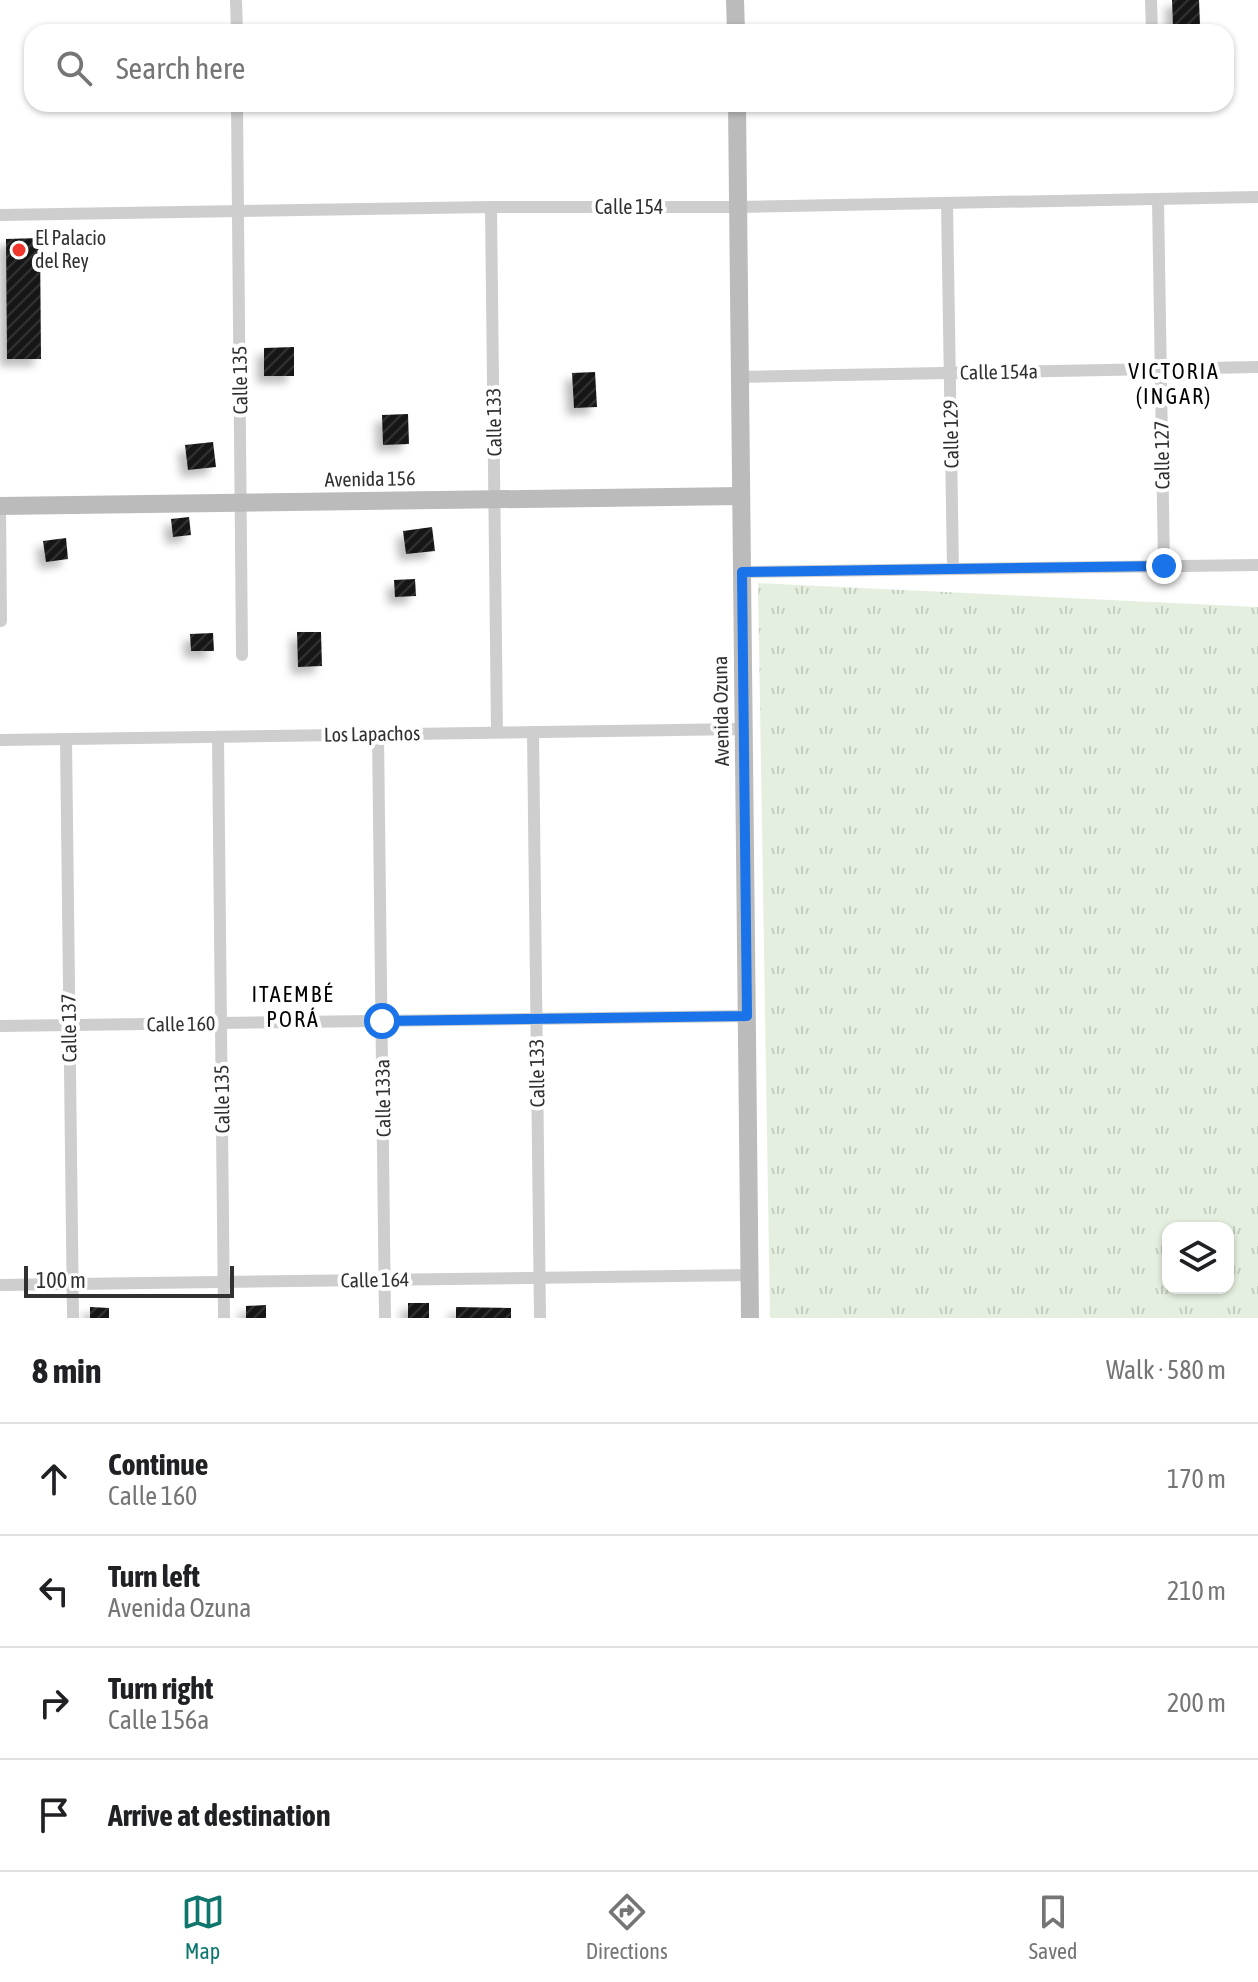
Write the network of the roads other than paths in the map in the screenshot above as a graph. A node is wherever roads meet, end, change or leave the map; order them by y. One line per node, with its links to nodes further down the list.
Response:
1 (236, 0): 4 (street)
2 (735, 0): 5 (main road)
3 (1151, 0): 6 (street)
4 (237, 24)
5 (736, 24)
6 (1152, 24)
7 (237, 112): 14 (street, Calle 135)
8 (737, 112): 13 (main road, Avenida Ozuna)
9 (1258, 197): 10 (street, Calle 154)
10 (1158, 199): 11 (street, Calle 154); 17 (street, Calle 127)
11 (947, 203): 13 (street, Calle 154); 18 (street, Calle 129)
12 (491, 207): 13 (street, Calle 154); 14 (street, Calle 154); 21 (street, Calle 133)
13 (738, 207): 19 (main road, Avenida Ozuna)
14 (238, 211): 15 (street, Calle 154); 22 (street, Calle 135)
15 (0, 215)
16 (1258, 367): 17 (street, Calle 154a)
17 (1160, 369): 18 (street, Calle 154a); 25 (street, Calle 127)
18 (950, 373): 19 (street, Calle 154a); 26 (street, Calle 129)
19 (739, 377): 20 (main road, Avenida Ozuna)
20 (741, 496): 21 (main road, Avenida 156); 27 (main road, Avenida Ozuna)
21 (495, 499): 22 (main road, Avenida 156); 31 (street, Calle 133)
22 (241, 503): 23 (main road, Avenida 156); 29 (street, Calle 135)
23 (0, 505): 28 (street)
24 (1258, 565): 25 (street)
25 (1164, 566): 26 (street)
26 (953, 569): 27 (street)
27 (742, 572): 30 (main road, Avenida Ozuna)
28 (1, 621)
29 (242, 655)
30 (743, 729): 32 (street, Los Lapachos); 37 (main road, Avenida Ozuna)
31 (497, 732): 32 (street, Los Lapachos); 33 (street, Los Lapachos)
32 (533, 732): 38 (street, Calle 133)
33 (378, 734): 34 (street, Los Lapachos); 39 (street, Calle 133a)
34 (218, 737): 35 (street, Los Lapachos); 40 (street, Calle 135)
35 (66, 739): 36 (street, Los Lapachos); 41 (street, Calle 137)
36 (0, 740)
37 (747, 1016): 38 (street, Calle 160); 43 (main road, Avenida Ozuna)
38 (537, 1019): 39 (street, Calle 160); 44 (street, Calle 133)
39 (382, 1021): 40 (street, Calle 160); 45 (street, Calle 133a)
40 (221, 1023): 41 (street, Calle 160); 46 (street, Calle 135)
41 (69, 1025): 42 (street, Calle 160); 47 (street, Calle 137)
42 (0, 1026)
43 (750, 1275): 44 (street, Calle 164); 53 (main road, Avenida Ozuna)
44 (539, 1277): 45 (street, Calle 164); 52 (street, Calle 133)
45 (385, 1280): 46 (street, Calle 164); 51 (street, Calle 133a)
46 (224, 1282): 47 (street, Calle 164); 50 (street, Calle 135)
47 (72, 1284): 48 (street, Calle 164); 49 (street, Calle 137)
48 (0, 1285)
49 (73, 1318)
50 (224, 1318)
51 (385, 1318)
52 (540, 1318)
53 (750, 1318)

